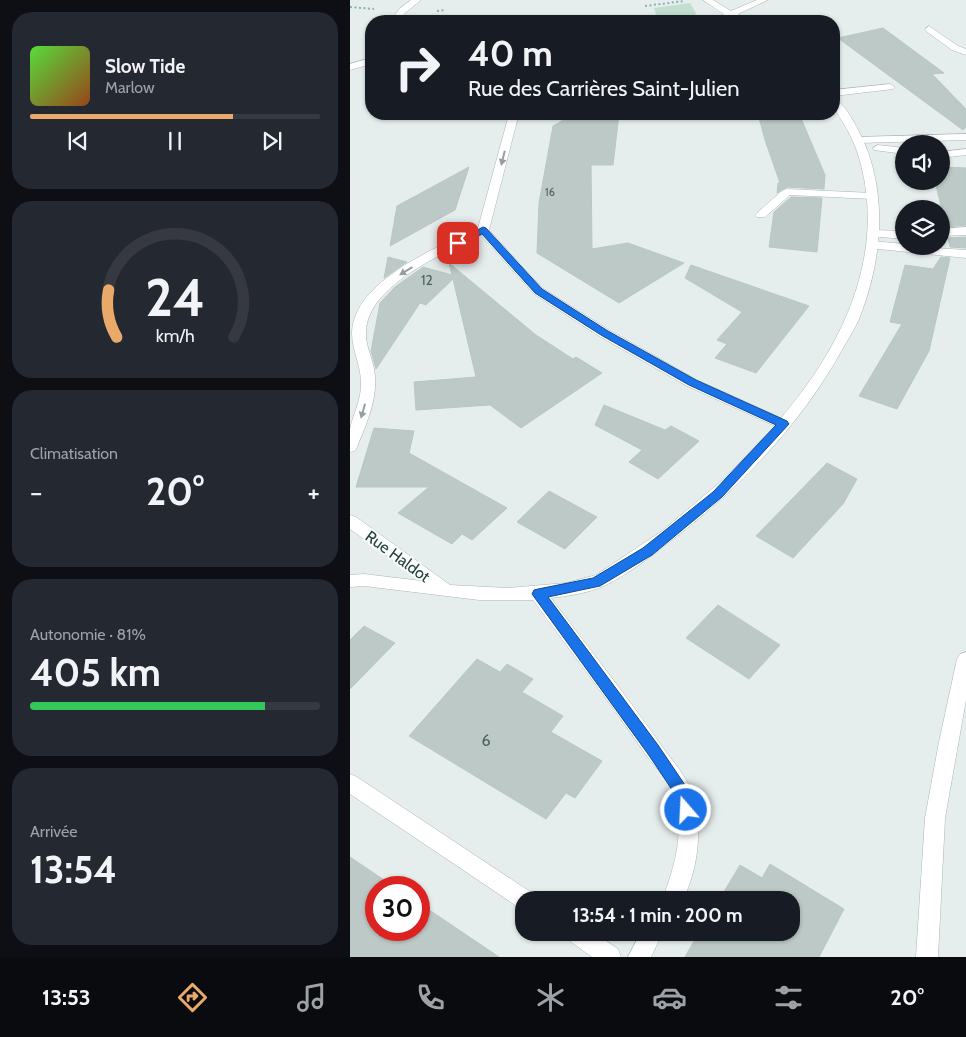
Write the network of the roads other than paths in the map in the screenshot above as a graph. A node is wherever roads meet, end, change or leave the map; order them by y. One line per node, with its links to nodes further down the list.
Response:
1 (417, 0): 5 (street)
2 (707, 0): 4 (street)
3 (764, 0): 4 (street)
4 (731, 14)
5 (399, 15)
6 (929, 29): 7 (street)
7 (966, 52)
8 (365, 63): 9 (street)
9 (350, 67)
10 (890, 87): 11 (street)
11 (840, 92)
12 (840, 109): 15 (street)
13 (512, 120): 21 (street, one-way to 21)
14 (966, 136): 15 (street)
15 (860, 144): 16 (street); 19 (street)
16 (895, 149)
17 (966, 152): 18 (street)
18 (950, 154)
19 (872, 196): 20 (street); 25 (street)
20 (761, 215)
21 (483, 230): 27 (street); 28 (street, one-way to 28)
22 (966, 231): 23 (street)
23 (950, 232)
24 (895, 236): 25 (street)
25 (873, 240): 26 (street); 27 (street)
26 (966, 254)
27 (783, 424): 32 (street)
28 (350, 447)
29 (350, 521): 31 (street, Rue Haldot)
30 (350, 581): 31 (street)
31 (446, 591): 32 (street)
32 (538, 594): 35 (street)
33 (966, 659): 41 (street)
34 (350, 783): 36 (street)
35 (677, 891)
36 (515, 893)
37 (587, 941): 39 (street)
38 (648, 941): 40 (street)
39 (610, 957)
40 (639, 957)
41 (927, 957)

